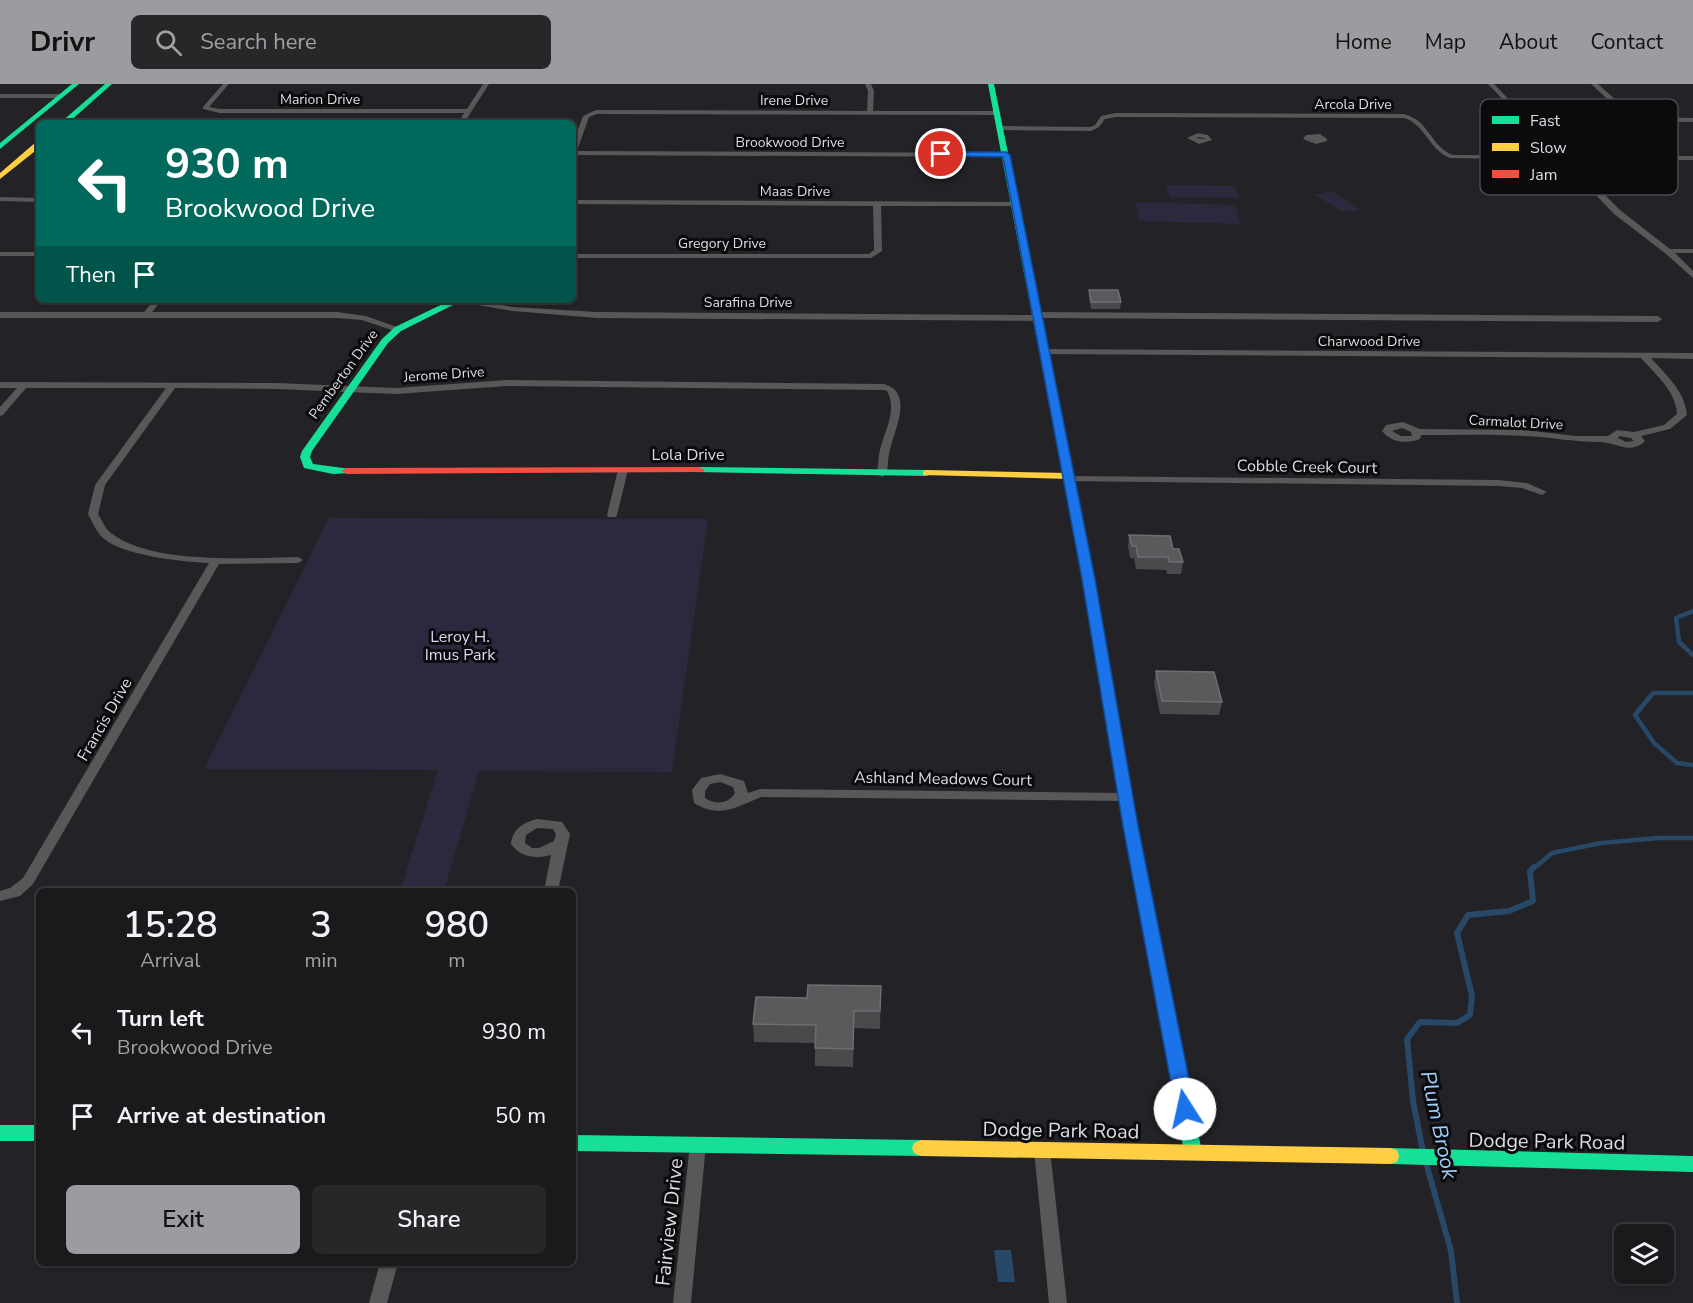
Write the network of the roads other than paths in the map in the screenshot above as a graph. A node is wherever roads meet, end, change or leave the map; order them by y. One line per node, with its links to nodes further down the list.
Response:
1 (76, 84): 10 (street)
2 (109, 84): 18 (street)
3 (226, 84): 13 (street, Marion Drive)
4 (486, 84): 13 (street)
5 (868, 84): 14 (street)
6 (991, 84): 15 (street)
7 (1491, 84): 11 (street)
8 (1594, 84): 12 (street)
9 (0, 96): 10 (street)
10 (61, 96): 24 (street)
11 (1505, 99)
12 (1611, 99)
13 (468, 111): 19 (street)
14 (870, 112): 15 (street, Irene Drive); 23 (street, Irene Drive)
15 (998, 113): 20 (street)
16 (1189, 115): 17 (street, Arcola Drive); 20 (street, Arcola Drive); 21 (street)
17 (1301, 116): 22 (street); 28 (street, Arcola Drive)
18 (67, 120)
19 (463, 120)
20 (1001, 128): 27 (street)
21 (1204, 136)
22 (1320, 136)
23 (576, 144)
24 (1, 146)
25 (36, 146): 32 (street)
26 (576, 153): 27 (street, Brookwood Drive)
27 (1006, 155): 38 (street)
28 (1480, 156)
29 (1680, 158): 30 (street, Arcola Drive); 31 (street)
30 (1693, 158)
31 (1688, 166)
32 (1, 173)
33 (1601, 195): 39 (street)
34 (0, 200): 35 (street)
35 (36, 200)
36 (576, 202): 37 (street, Maas Drive)
37 (877, 203): 38 (street, Maas Drive); 43 (street, Gregory Drive)
38 (1016, 204): 50 (street)
39 (1668, 251): 40 (street); 44 (street)
40 (1693, 251)
41 (0, 254): 42 (street)
42 (36, 254)
43 (576, 256)
44 (1693, 276)
45 (156, 303): 49 (street)
46 (453, 303): 52 (street, Pemberton Drive)
47 (477, 303): 50 (street, Sarafina Drive)
48 (0, 315): 49 (street)
49 (146, 315): 52 (street)
50 (1037, 316): 51 (street, Sarafina Drive); 53 (street)
51 (1658, 319)
52 (398, 329): 59 (street, Pemberton Drive)
53 (1044, 352): 54 (street, Charwood Drive); 65 (street)
54 (1644, 356): 55 (street, Charwood Drive); 61 (street, Carmalot Drive)
55 (1693, 356)
56 (0, 385): 57 (street, Jerome Drive)
57 (24, 385): 58 (street, Jerome Drive); 60 (street)
58 (173, 385): 59 (street, Jerome Drive); 68 (street)
59 (351, 388): 62 (street, Pemberton Drive); 64 (street, Jerome Drive)
60 (0, 413)
61 (1418, 432)
62 (308, 466): 63 (street, Lola Drive)
63 (624, 470): 64 (street, Lola Drive); 67 (street)
64 (882, 474): 65 (street, Lola Drive)
65 (1069, 477): 66 (street, Cobble Creek Court); 72 (street)
66 (1542, 492)
67 (612, 515)
68 (216, 560): 69 (street); 78 (street, Francis Drive)
69 (298, 560)
70 (738, 784): 71 (street, Ashland Meadows Court); 73 (street); 73 (street, Ashland Meadows Court)
71 (760, 793): 72 (street, Ashland Meadows Court); 73 (street, Ashland Meadows Court)
72 (1125, 796): 84 (street)
73 (736, 802)
74 (560, 843): 75 (street); 75 (street); 76 (street)
75 (534, 853): 76 (street)
76 (557, 865): 77 (street)
77 (552, 888)
78 (0, 896)
79 (0, 1133): 80 (street)
80 (36, 1133)
81 (576, 1143): 82 (street, Dodge Park Road)
82 (698, 1144): 83 (street, Dodge Park Road); 88 (street, Fairview Drive)
83 (1042, 1150): 84 (street, Dodge Park Road); 89 (street)
84 (1193, 1152): 85 (street, Dodge Park Road)
85 (1693, 1164)
86 (387, 1266): 87 (street)
87 (378, 1303)
88 (682, 1303)
89 (1058, 1303)

